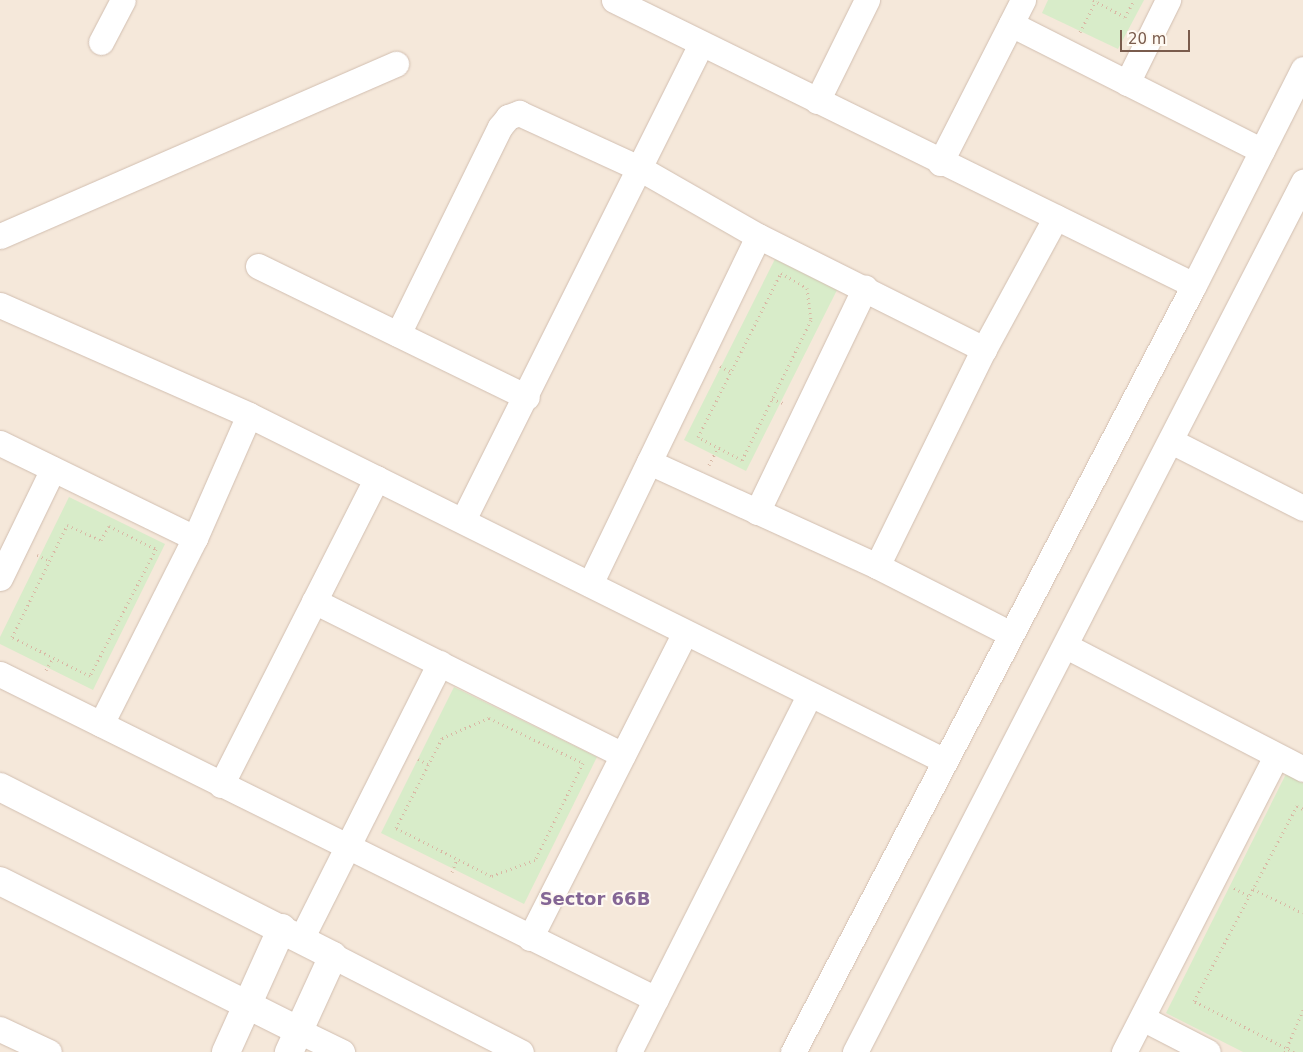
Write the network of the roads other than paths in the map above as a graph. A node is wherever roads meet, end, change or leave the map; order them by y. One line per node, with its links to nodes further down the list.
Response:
1 (123, 0): 7 (street)
2 (614, 0): 8 (street)
3 (867, 0): 12 (street)
4 (1023, 0): 6 (street)
5 (1168, 0): 11 (street)
6 (1011, 24): 11 (street); 14 (street)
7 (101, 42)
8 (701, 44): 12 (street); 15 (street)
9 (396, 64): 18 (street)
10 (1303, 69): 13 (street)
11 (1127, 83): 13 (street)
12 (817, 101): 14 (street)
13 (1262, 151): 21 (street)
14 (940, 163): 17 (street)
15 (641, 169): 19 (street); 24 (street); 26 (street)
16 (1303, 182): 28 (street)
17 (1056, 217): 21 (street); 25 (street)
18 (0, 236)
19 (758, 236): 22 (street); 30 (street)
20 (258, 266): 24 (street)
21 (1194, 285): 42 (street)
22 (864, 288): 25 (street); 34 (street)
23 (0, 305): 27 (street)
24 (398, 334): 26 (street)
25 (984, 349): 37 (street)
26 (527, 397): 35 (street)
27 (249, 415): 32 (street); 36 (street)
28 (1171, 441): 33 (street); 43 (street)
29 (0, 443): 31 (street)
30 (649, 462): 34 (street); 39 (street)
31 (53, 469): 36 (street); 38 (street)
32 (377, 478): 35 (street); 40 (street)
33 (1303, 508)
34 (757, 512): 37 (street)
35 (463, 520): 39 (street)
36 (195, 538): 47 (street)
37 (877, 566): 42 (street)
38 (0, 578)
39 (590, 584): 41 (street)
40 (314, 601): 44 (street); 52 (street)
41 (686, 632): 46 (street); 48 (street)
42 (1011, 634): 50 (street)
43 (1066, 646): 49 (street); 70 (street)
44 (440, 663): 48 (street); 54 (street)
45 (0, 674): 47 (street)
46 (809, 695): 50 (street); 59 (street)
47 (101, 724): 52 (street)
48 (623, 755): 57 (street)
49 (1276, 756): 51 (street); 61 (street)
50 (945, 761): 69 (street)
51 (1303, 769)
52 (221, 785): 54 (street)
53 (0, 788): 56 (street)
54 (348, 848): 56 (street); 57 (street)
55 (0, 881): 60 (street)
56 (291, 934): 58 (street); 60 (street)
57 (530, 938): 59 (street)
58 (333, 956): 63 (street); 67 (street)
59 (656, 999): 68 (street)
60 (247, 1005): 63 (street); 65 (street)
61 (1142, 1018): 71 (street); 72 (street)
62 (0, 1029): 64 (street)
63 (294, 1042): 66 (street)
64 (49, 1052)
65 (226, 1052)
66 (342, 1052)
67 (521, 1052)
68 (629, 1052)
69 (793, 1052)
70 (855, 1052)
71 (1124, 1052)
72 (1208, 1052)

